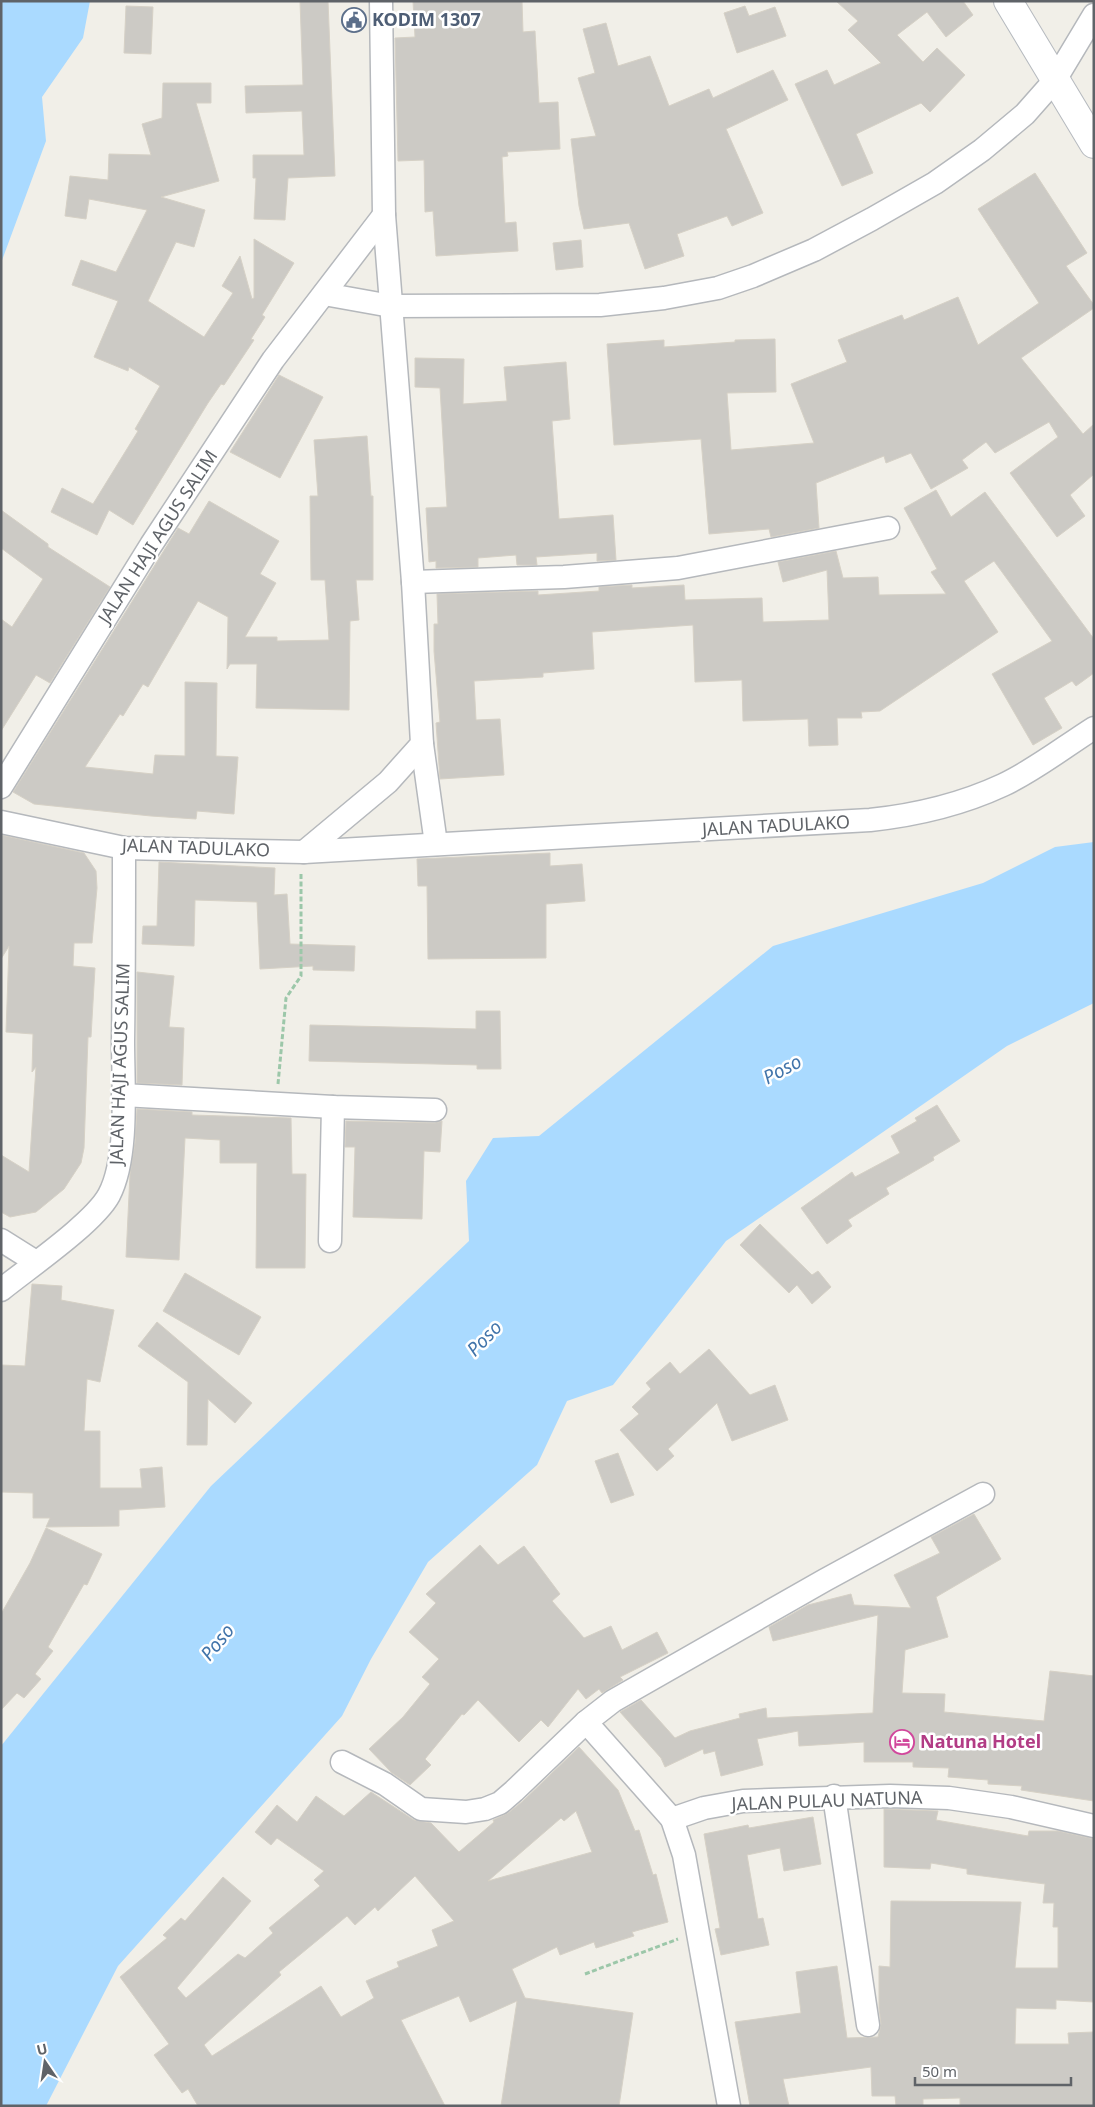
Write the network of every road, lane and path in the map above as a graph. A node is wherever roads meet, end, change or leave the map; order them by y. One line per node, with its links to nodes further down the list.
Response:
1 (381, 1): 6 (street)
2 (1008, 1): 4 (main road)
3 (1094, 15): 4 (street)
4 (1055, 80): 5 (main road); 8 (street)
5 (1094, 144)
6 (384, 215): 7 (street, JALAN HAJI AGUS SALIM); 8 (street)
7 (324, 294): 8 (street); 13 (street, JALAN HAJI AGUS SALIM)
8 (391, 306): 10 (street)
9 (888, 528): 10 (street)
10 (414, 582): 12 (street)
11 (1094, 728): 15 (street, JALAN TADULAKO)
12 (422, 744): 15 (street); 17 (street)
13 (1, 787)
14 (1, 822): 16 (street, JALAN TADULAKO)
15 (436, 844): 17 (street, JALAN TADULAKO)
16 (124, 848): 17 (street, JALAN TADULAKO); 18 (street, JALAN HAJI AGUS SALIM)
17 (304, 852): 19 (path)
18 (123, 1095): 19 (street); 24 (street, JALAN HAJI AGUS SALIM)
19 (277, 1103): 20 (street)
20 (334, 1107): 21 (street); 23 (street)
21 (435, 1110)
22 (1, 1240): 24 (street)
23 (330, 1241)
24 (36, 1262): 25 (street, JALAN HAJI AGUS SALIM)
25 (1, 1290)
26 (983, 1494): 27 (street)
27 (586, 1722): 28 (street); 30 (street)
28 (342, 1762)
29 (834, 1796): 30 (street, JALAN PULAU NATUNA); 31 (street, JALAN PULAU NATUNA); 34 (street)
30 (672, 1819): 32 (street)
31 (1094, 1826)
32 (697, 1932): 33 (path); 35 (street)
33 (586, 1974)
34 (868, 2025)
35 (729, 2106)

